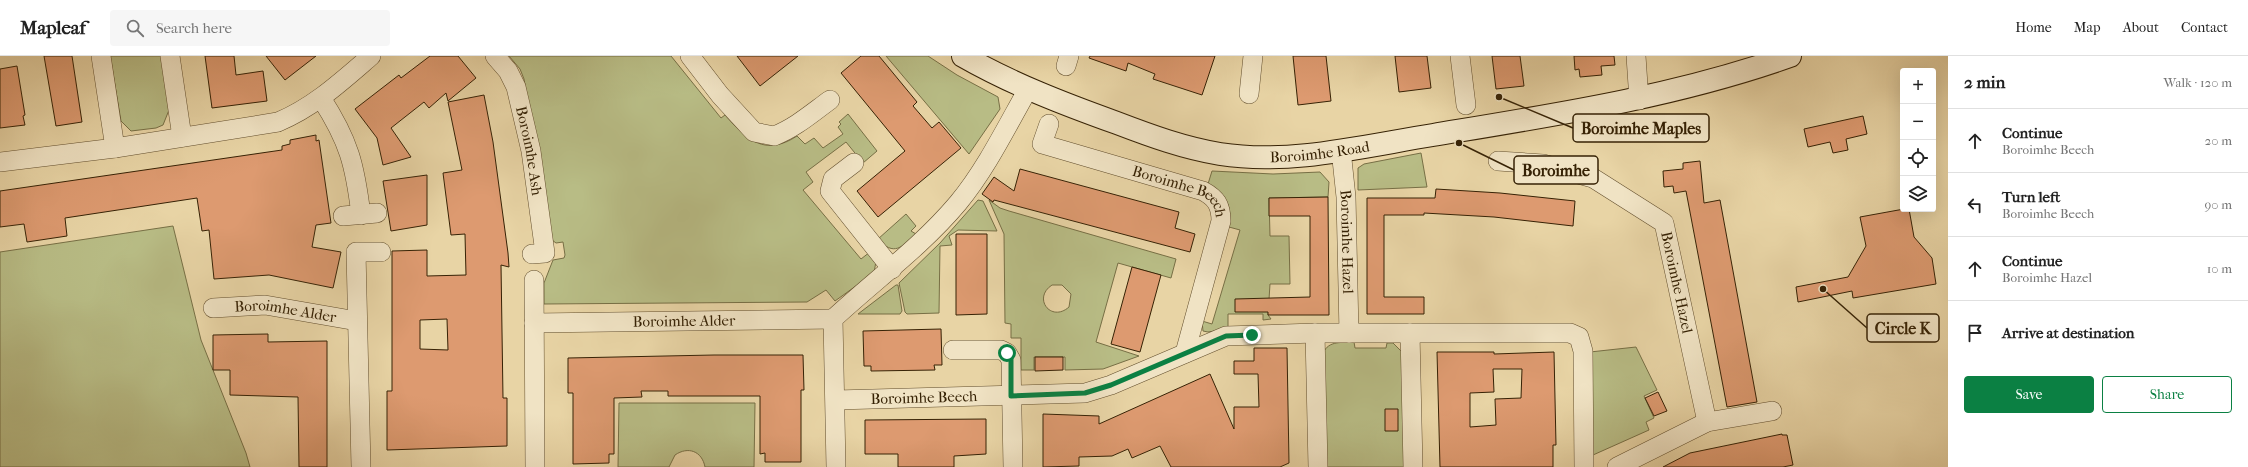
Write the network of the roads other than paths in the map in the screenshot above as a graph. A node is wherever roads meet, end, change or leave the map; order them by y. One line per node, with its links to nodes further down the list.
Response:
1 (101, 56): 21 (street)
2 (170, 56): 20 (street)
3 (371, 56): 15 (street)
4 (495, 56): 28 (street, Boroimhe Ash)
5 (690, 56): 16 (street)
6 (963, 56): 13 (street, Boroimhe Road)
7 (1253, 56): 14 (street)
8 (1460, 56): 18 (street)
9 (1636, 56): 17 (street)
10 (1755, 56): 12 (street, Boroimhe Road)
11 (1790, 56): 12 (street, Boroimhe Road)
12 (1689, 87): 17 (street, Boroimhe Road)
13 (1028, 89): 22 (street, Boroimhe Road); 29 (street)
14 (1249, 94)
15 (321, 98): 20 (street); 26 (street)
16 (830, 100)
17 (1639, 100): 22 (street, Boroimhe Road)
18 (1466, 105)
19 (1049, 124): 39 (street, Boroimhe Beech)
20 (182, 137): 21 (street)
21 (115, 148): 24 (street)
22 (1341, 150): 36 (street, Boroimhe Hazel)
23 (1498, 161): 43 (street, Boroimhe Hazel)
24 (0, 162)
25 (854, 163): 29 (street)
26 (360, 215)
27 (381, 252): 33 (street, Boroimhe Alder)
28 (545, 253)
29 (892, 269): 32 (street)
30 (534, 280): 34 (street)
31 (213, 308): 33 (street, Boroimhe Alder)
32 (833, 319): 34 (street, Boroimhe Alder); 41 (street)
33 (357, 321): 44 (street, Boroimhe Alder)
34 (534, 323): 45 (street)
35 (1315, 333): 36 (street); 39 (street, Boroimhe Beech); 48 (street)
36 (1349, 333): 37 (street)
37 (1410, 333): 49 (street); 50 (street)
38 (953, 350): 40 (street)
39 (1185, 352): 40 (street, Boroimhe Beech)
40 (1011, 396): 41 (street, Boroimhe Beech); 47 (street)
41 (836, 400): 46 (street)
42 (1772, 411): 43 (street)
43 (1707, 422): 51 (street)
44 (361, 467)
45 (535, 467)
46 (836, 467)
47 (1012, 467)
48 (1318, 467)
49 (1413, 467)
50 (1584, 467)
51 (1617, 467)

